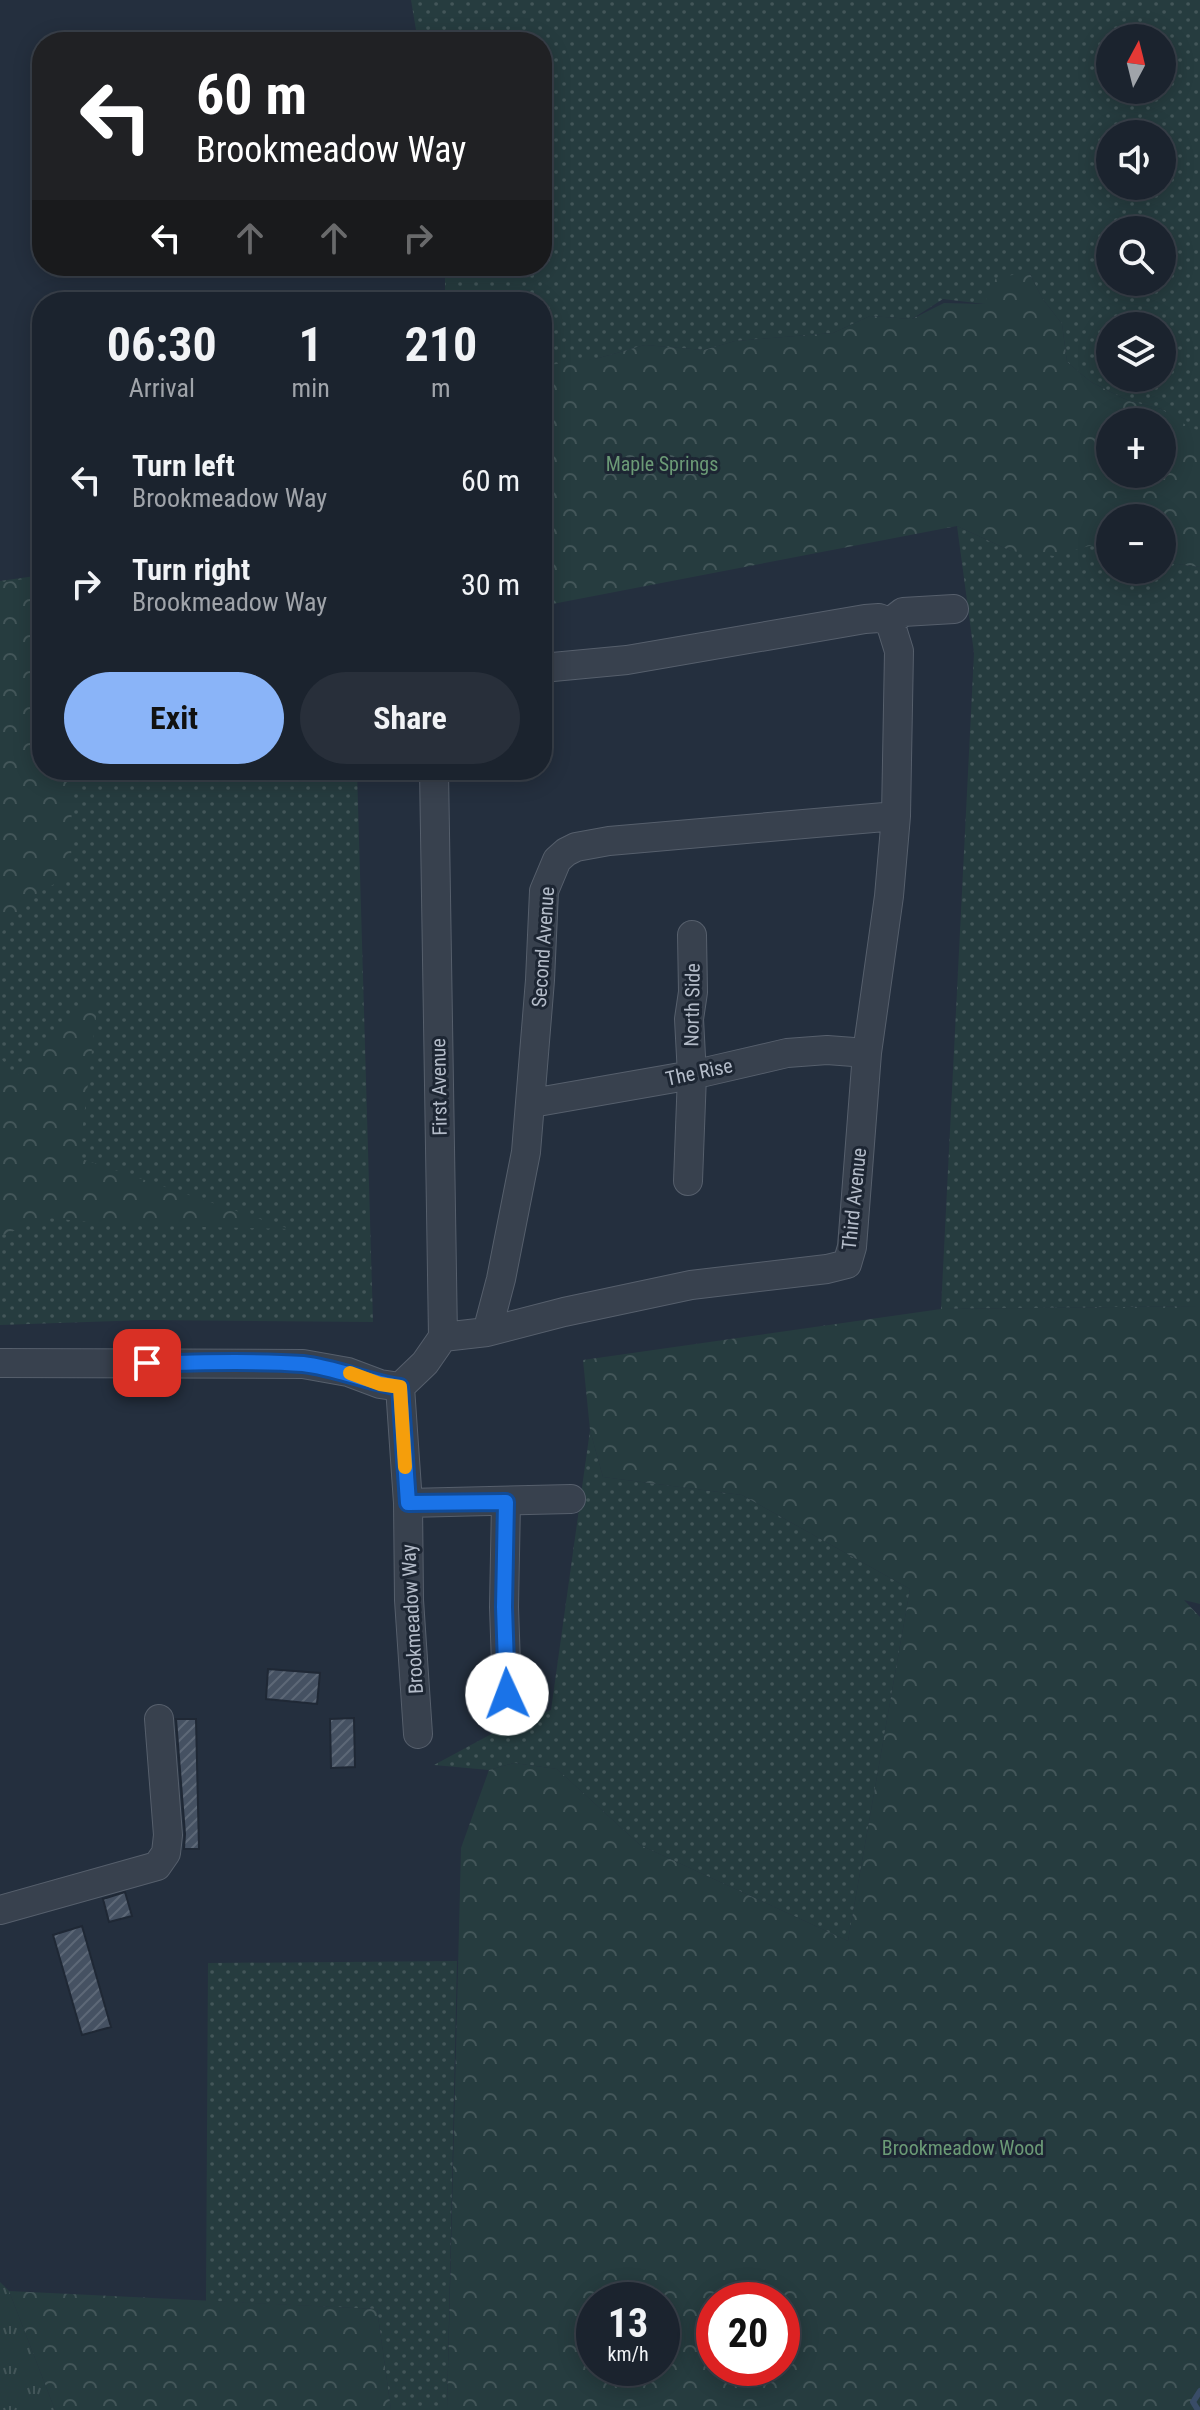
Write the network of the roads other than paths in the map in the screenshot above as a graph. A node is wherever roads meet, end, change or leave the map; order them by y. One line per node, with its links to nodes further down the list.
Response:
1 (954, 609): 2 (street)
2 (890, 622): 3 (street); 5 (street)
3 (552, 667)
4 (434, 780): 12 (street, First Avenue)
5 (896, 816): 7 (street, Third Avenue); 9 (street, Second Avenue)
6 (692, 935): 8 (street, North Side)
7 (867, 1053): 8 (street, The Rise); 11 (street, Third Avenue)
8 (692, 1075): 9 (street, The Rise); 10 (street, North Side)
9 (532, 1103): 11 (street, Second Avenue)
10 (688, 1181)
11 (487, 1332): 12 (street)
12 (443, 1337): 14 (street)
13 (0, 1363): 14 (street)
14 (400, 1387): 17 (street, Brookmeadow Way)
15 (571, 1499): 16 (street)
16 (506, 1502): 17 (street); 18 (street)
17 (408, 1503): 20 (street, Brookmeadow Way)
18 (507, 1694)
19 (159, 1719): 21 (street)
20 (418, 1734)
21 (0, 1910)

